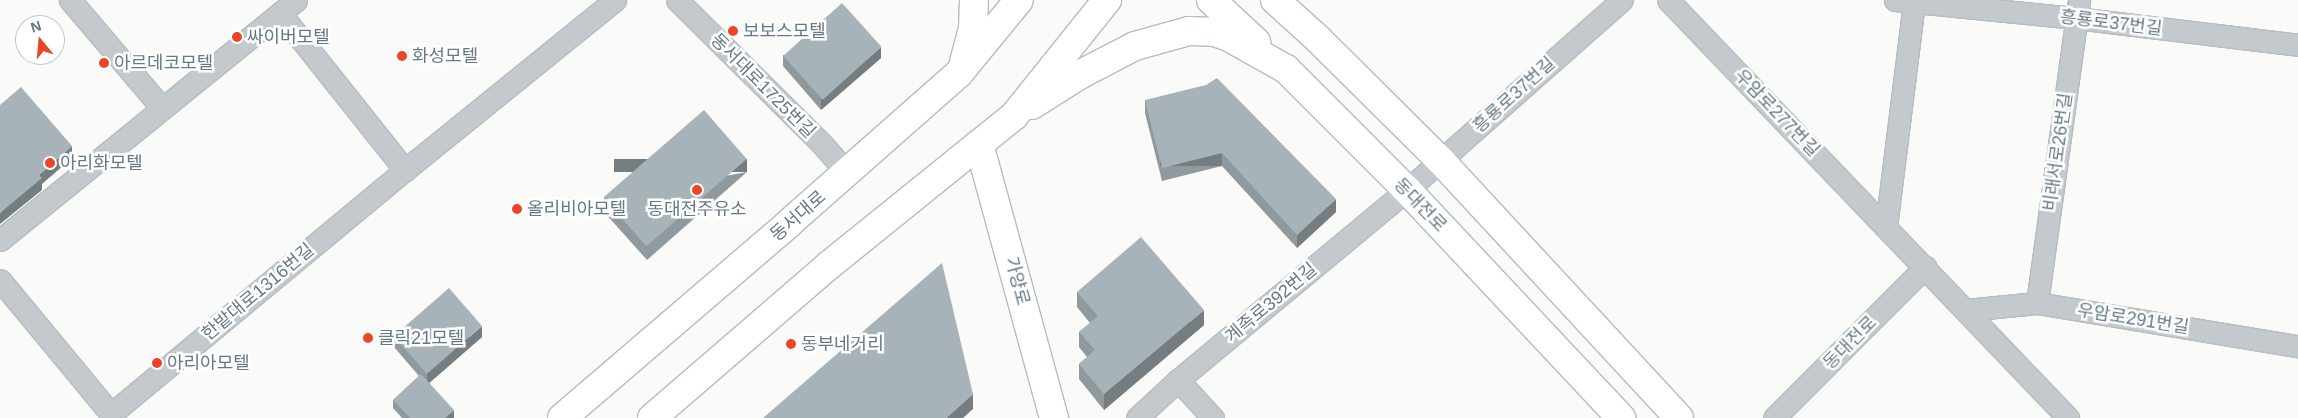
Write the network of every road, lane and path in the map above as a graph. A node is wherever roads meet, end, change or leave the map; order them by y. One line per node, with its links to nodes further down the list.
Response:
1 (70, 0): 19 (street)
2 (615, 0): 23 (street, 한밭대로1316번길)
3 (677, 0): 24 (street, 동서대로1725번길)
4 (974, 0): 18 (main road)
5 (1019, 0): 18 (main road, 동서대로)
6 (1107, 0): 20 (main road)
7 (1211, 0): 17 (main road, 동대전로)
8 (1275, 0): 15 (main road)
9 (1301, 0): 15 (main road)
10 (1622, 0): 22 (street, 흥룡로37번길)
11 (1668, 0): 26 (street, 우암로277번길)
12 (1904, 1): 14 (street, 흥룡로37번길); 26 (street)
13 (288, 6): 19 (street); 23 (street)
14 (2078, 9): 16 (street, 흥룡로37번길); 30 (street, 비래서로26번길)
15 (1318, 39): 22 (main road)
16 (2298, 45)
17 (1286, 69): 20 (main road); 25 (main road, 동대전로)
18 (959, 72): 24 (main road, 동서대로)
19 (162, 108): 27 (street)
20 (1014, 116): 21 (main road)
21 (979, 144): 36 (main road); 37 (main road, 가양로)
22 (1441, 161): 25 (street, 흥룡로37번길); 41 (main road)
23 (405, 170): 34 (street, 한밭대로1316번길)
24 (846, 173): 35 (main road, 동서대로)
25 (1408, 190): 33 (street, 계족로392번길); 40 (main road, 동대전로)
26 (1886, 227): 28 (street, 우암로277번길)
27 (0, 240)
28 (1925, 267): 31 (street, 우암로277번길); 42 (street, 동대전로)
29 (0, 280): 34 (street)
30 (2037, 304): 31 (street, 우암로291번길); 32 (street, 우암로291번길)
31 (1966, 310): 43 (street, 우암로277번길)
32 (2298, 346)
33 (1178, 380): 38 (street, 계족로392번길); 39 (street)
34 (113, 416)
35 (562, 418)
36 (652, 418)
37 (1054, 418)
38 (1138, 418)
39 (1213, 418)
40 (1621, 418)
41 (1679, 418)
42 (1774, 418)
43 (2068, 418)

